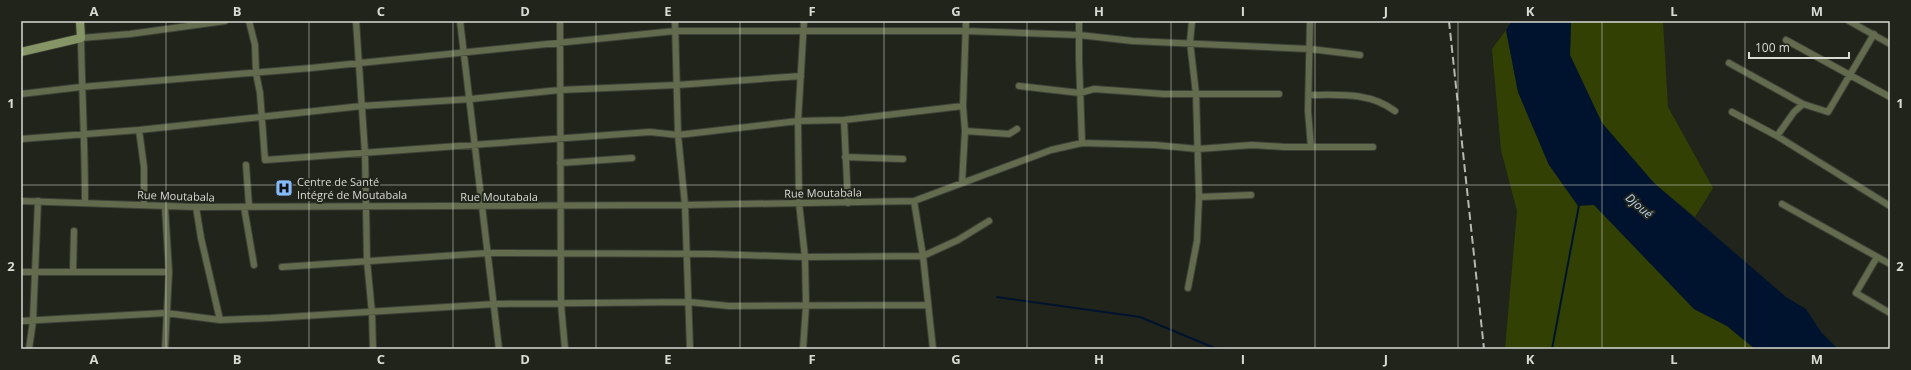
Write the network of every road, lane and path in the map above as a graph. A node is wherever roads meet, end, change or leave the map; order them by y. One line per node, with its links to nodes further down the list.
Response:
1 (80, 21): 19 (street)
2 (225, 21): 19 (street)
3 (249, 21): 30 (street)
4 (356, 21): 28 (street)
5 (460, 21): 26 (street)
6 (560, 21): 21 (street)
7 (675, 21): 15 (street)
8 (804, 21): 14 (street)
9 (966, 21): 16 (street)
10 (1079, 21): 18 (street)
11 (1192, 21): 22 (street)
12 (1310, 21): 24 (street)
13 (1849, 21): 17 (street)
14 (804, 30): 15 (street); 16 (street); 32 (street)
15 (675, 31): 21 (street); 33 (street)
16 (966, 31): 18 (street); 46 (street)
17 (1874, 34): 23 (street); 31 (street)
18 (1079, 35): 22 (street); 37 (street)
19 (81, 38): 25 (street); 35 (street)
20 (1786, 40): 31 (street)
21 (560, 41): 26 (street); 36 (street)
22 (1190, 42): 24 (street); 39 (street)
23 (1890, 44)
24 (1310, 49): 27 (street); 41 (street)
25 (21, 52)
26 (464, 52): 28 (street); 43 (street)
27 (1360, 55)
28 (359, 62): 30 (street); 45 (street)
29 (1729, 63): 44 (street)
30 (256, 73): 35 (street); 49 (street)
31 (1851, 75): 42 (street); 44 (street)
32 (801, 76): 33 (street); 51 (street)
33 (677, 85): 36 (street); 56 (street)
34 (1019, 86): 37 (street)
35 (81, 87): 38 (street); 55 (street)
36 (560, 90): 43 (street); 59 (street)
37 (1080, 93): 39 (street); 60 (street)
38 (21, 94)
39 (1196, 94): 40 (street); 64 (street)
40 (1279, 94)
41 (1309, 95): 47 (street); 62 (street)
42 (1890, 97)
43 (471, 99): 45 (street); 61 (street)
44 (1803, 104): 57 (street)
45 (362, 106): 49 (street); 65 (street)
46 (963, 106): 50 (street); 54 (street)
47 (1395, 111)
48 (1732, 112): 57 (street)
49 (262, 118): 53 (street); 65 (street)
50 (844, 120): 51 (street); 66 (street)
51 (798, 121): 56 (street); 78 (street)
52 (1018, 129): 54 (street)
53 (139, 130): 55 (street); 81 (street)
54 (965, 131): 71 (street)
55 (85, 134): 58 (street); 77 (street)
56 (678, 135): 59 (street); 82 (street)
57 (1778, 136): 86 (street)
58 (21, 139)
59 (560, 139): 61 (street); 69 (street)
60 (1082, 143): 64 (street, Rue Moutabala); 71 (street, Rue Moutabala)
61 (476, 145): 65 (street); 84 (street)
62 (1311, 147): 63 (street, Rue Moutabala); 64 (street, Rue Moutabala)
63 (1373, 147)
64 (1198, 149): 73 (street)
65 (365, 153): 88 (street)
66 (846, 157): 68 (street); 79 (street)
67 (632, 158): 69 (street)
68 (903, 159)
69 (560, 163): 85 (street)
70 (246, 165): 83 (street)
71 (962, 183): 76 (street, Rue Moutabala)
72 (1251, 195): 73 (street)
73 (1199, 197): 106 (street)
74 (21, 201): 75 (street, Rue Moutabala)
75 (38, 201): 77 (street, Rue Moutabala); 102 (street)
76 (914, 201): 79 (street, Rue Moutabala); 95 (street)
77 (85, 203): 81 (street, Rue Moutabala)
78 (800, 203): 79 (street, Rue Moutabala); 82 (street, Rue Moutabala); 96 (street)
79 (848, 203)
80 (1782, 204): 97 (street)
81 (144, 205): 87 (street, Rue Moutabala)
82 (685, 205): 85 (street, Rue Moutabala); 94 (street)
83 (247, 206): 88 (street, Rue Moutabala); 89 (street, Rue Moutabala); 100 (street)
84 (482, 206): 85 (street, Rue Moutabala); 88 (street, Rue Moutabala); 93 (street)
85 (560, 206): 92 (street)
86 (1890, 206)
87 (165, 207): 89 (street, Rue Moutabala); 105 (street)
88 (367, 207): 98 (street)
89 (196, 208): 115 (street)
90 (989, 221): 95 (street)
91 (74, 231): 104 (street)
92 (561, 252): 93 (street); 94 (street); 109 (street)
93 (488, 253): 98 (street); 108 (street)
94 (686, 255): 96 (street); 107 (street)
95 (924, 256): 96 (street); 110 (street)
96 (806, 257): 111 (street)
97 (1877, 257): 99 (street); 114 (street)
98 (367, 261): 101 (street); 113 (street)
99 (1890, 264)
100 (254, 265)
101 (282, 266)
102 (35, 271): 103 (street); 104 (street); 117 (street)
103 (21, 272)
104 (73, 272): 105 (street)
105 (170, 272): 112 (street)
106 (1188, 288)
107 (688, 302): 109 (street); 111 (street); 123 (street)
108 (495, 304): 109 (street); 113 (street); 121 (street)
109 (561, 304): 122 (street)
110 (928, 305): 111 (street); 125 (street)
111 (806, 306): 124 (street)
112 (166, 313): 115 (street); 117 (street); 119 (street)
113 (372, 313): 115 (street); 120 (street)
114 (1890, 313)
115 (220, 320)
116 (21, 321): 117 (street)
117 (33, 321): 118 (street)
118 (29, 349)
119 (165, 349)
120 (373, 349)
121 (499, 349)
122 (565, 349)
123 (690, 349)
124 (803, 349)
125 (933, 349)

